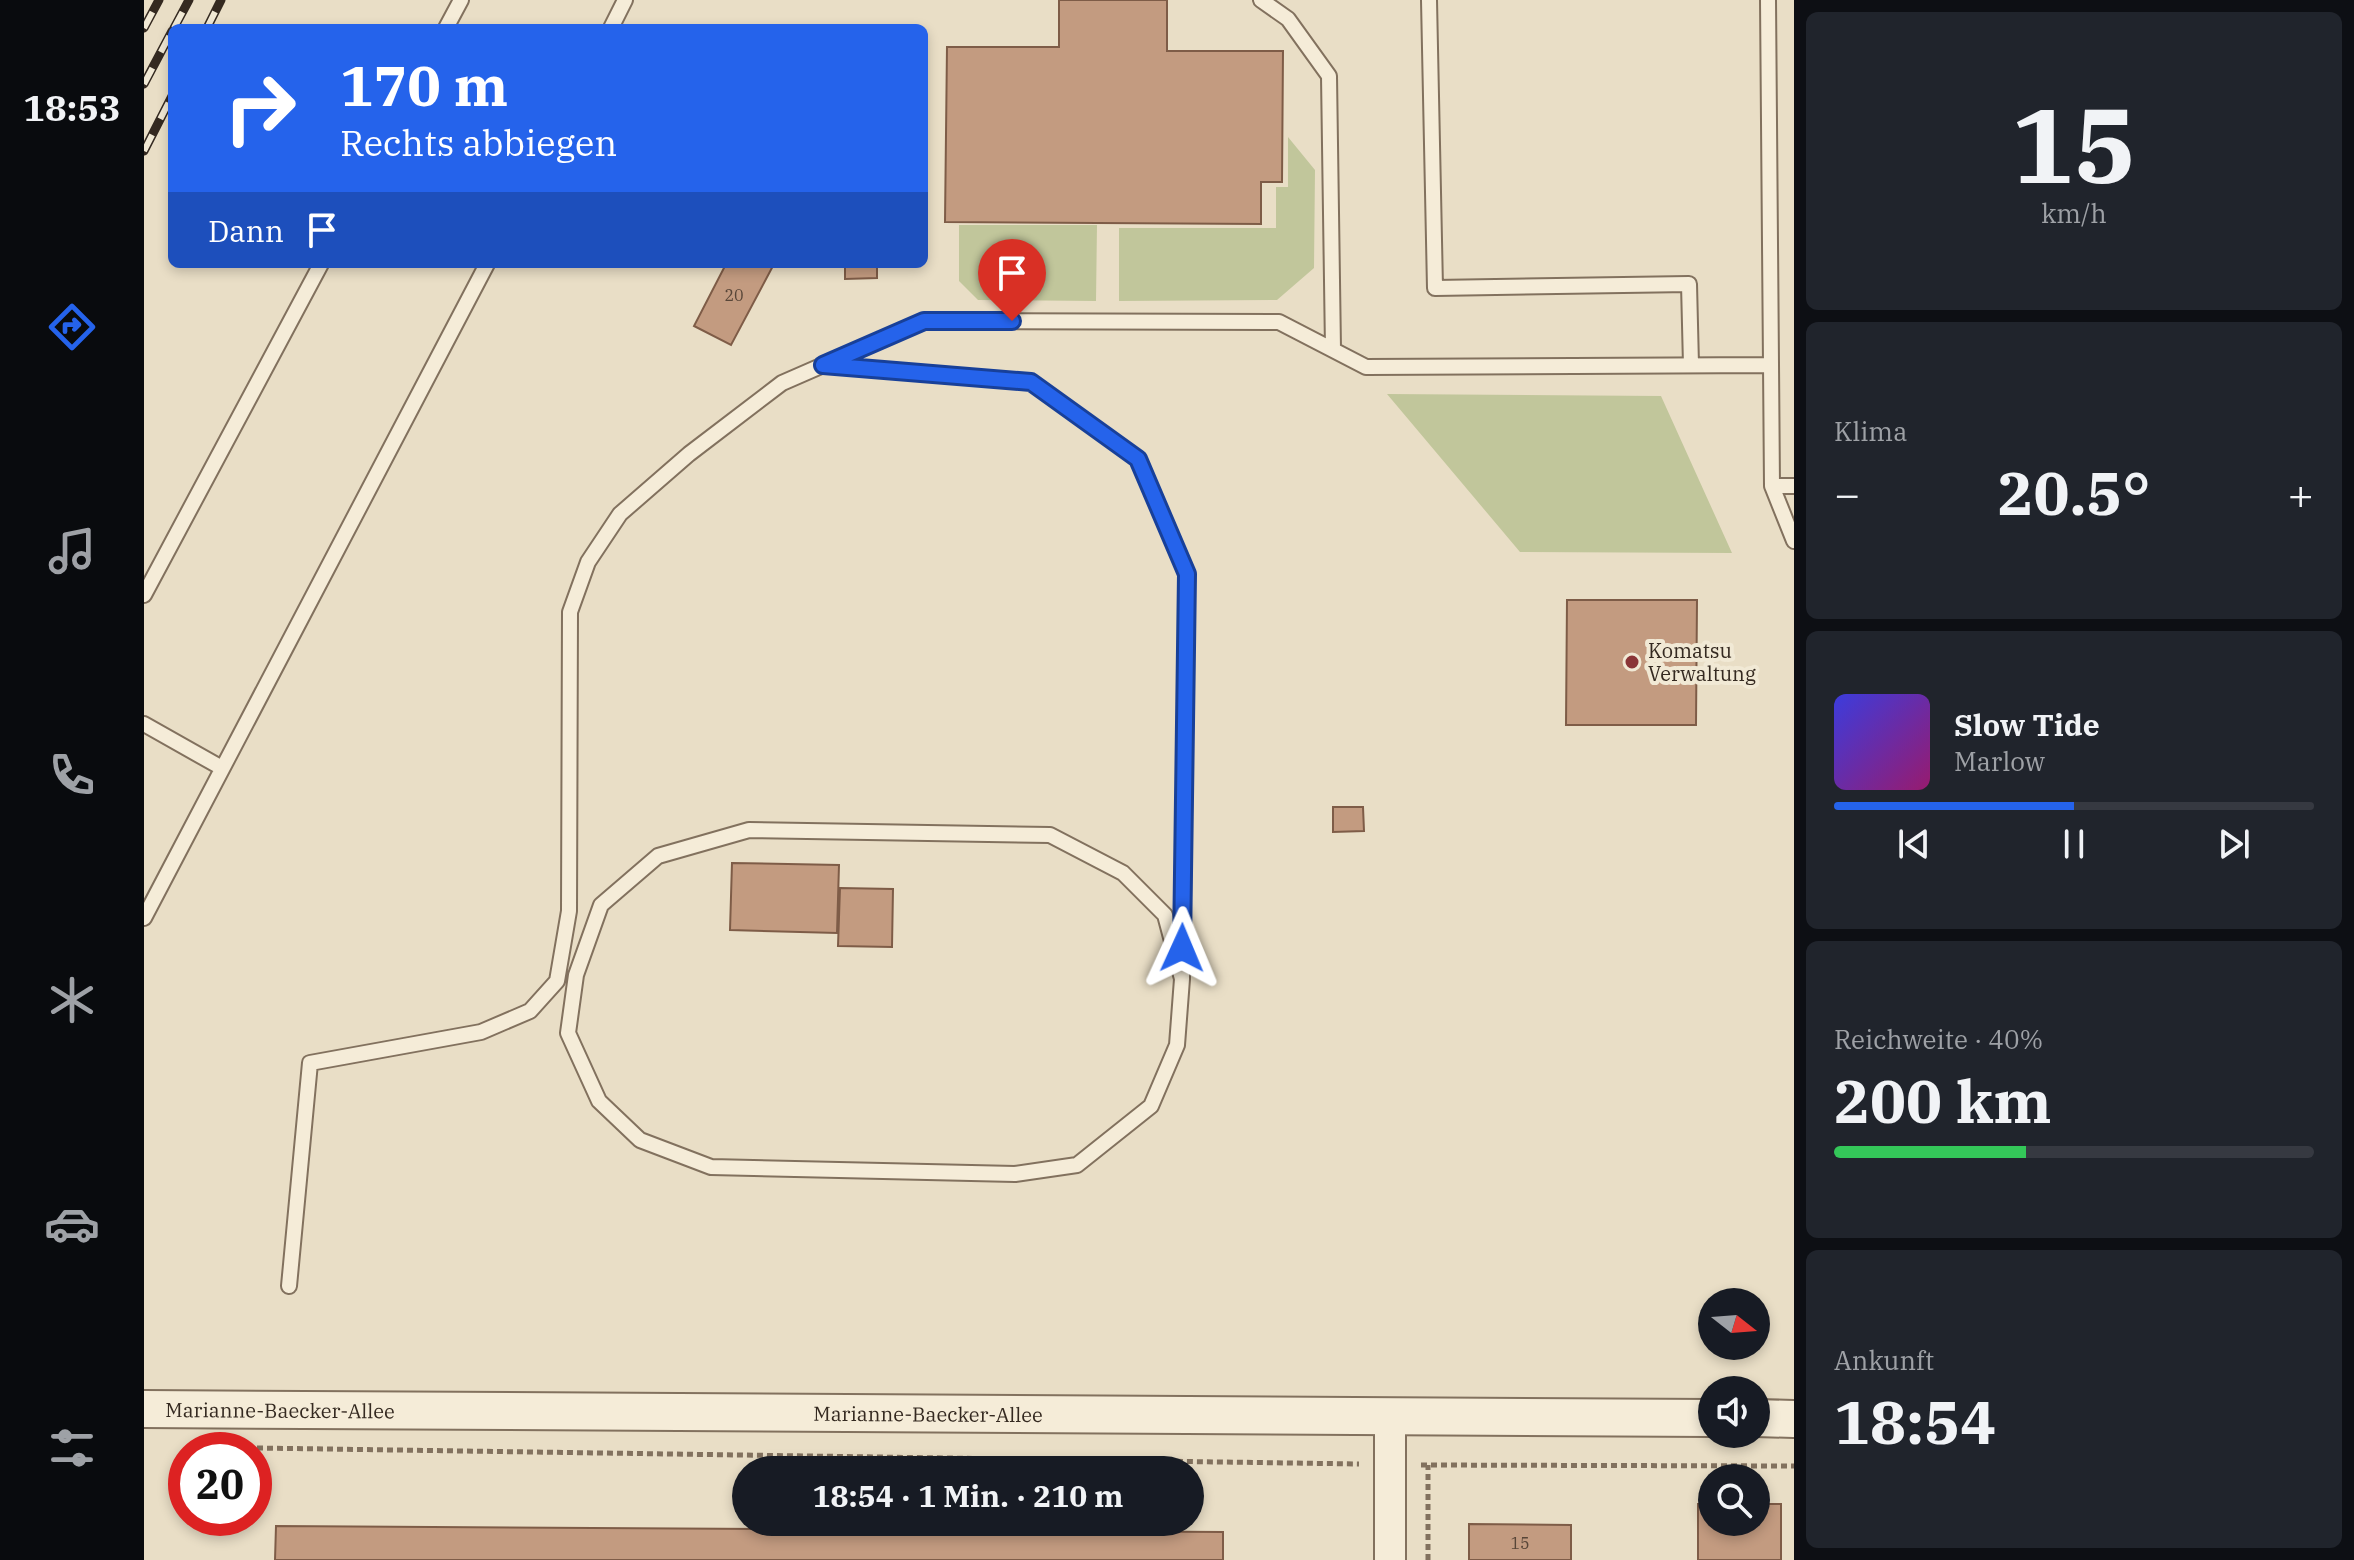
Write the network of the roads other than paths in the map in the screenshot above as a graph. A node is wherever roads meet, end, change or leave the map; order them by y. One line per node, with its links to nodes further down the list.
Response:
1 (461, 0): 6 (lane)
2 (625, 0): 7 (lane)
3 (1261, 0): 10 (lane)
4 (1429, 0): 12 (lane)
5 (1768, 0): 13 (lane)
6 (448, 24)
7 (613, 24)
8 (319, 268): 17 (lane)
9 (485, 268): 19 (lane)
10 (1333, 349): 11 (lane); 12 (lane)
11 (823, 365): 21 (lane); 22 (lane)
12 (1691, 365): 13 (lane)
13 (1770, 365): 14 (lane)
14 (1772, 486): 15 (lane); 16 (lane)
15 (1794, 486)
16 (1794, 541)
17 (144, 595)
18 (144, 724): 19 (lane)
19 (222, 768): 20 (lane)
20 (144, 918)
21 (1182, 979): 21 (lane)
22 (289, 1286)
23 (144, 1409): 24 (street, Marianne-Baecker-Allee)
24 (1390, 1416): 25 (street, Marianne-Baecker-Allee); 28 (street)
25 (1698, 1418)
26 (1770, 1418): 27 (street)
27 (1794, 1419)
28 (1390, 1560)

